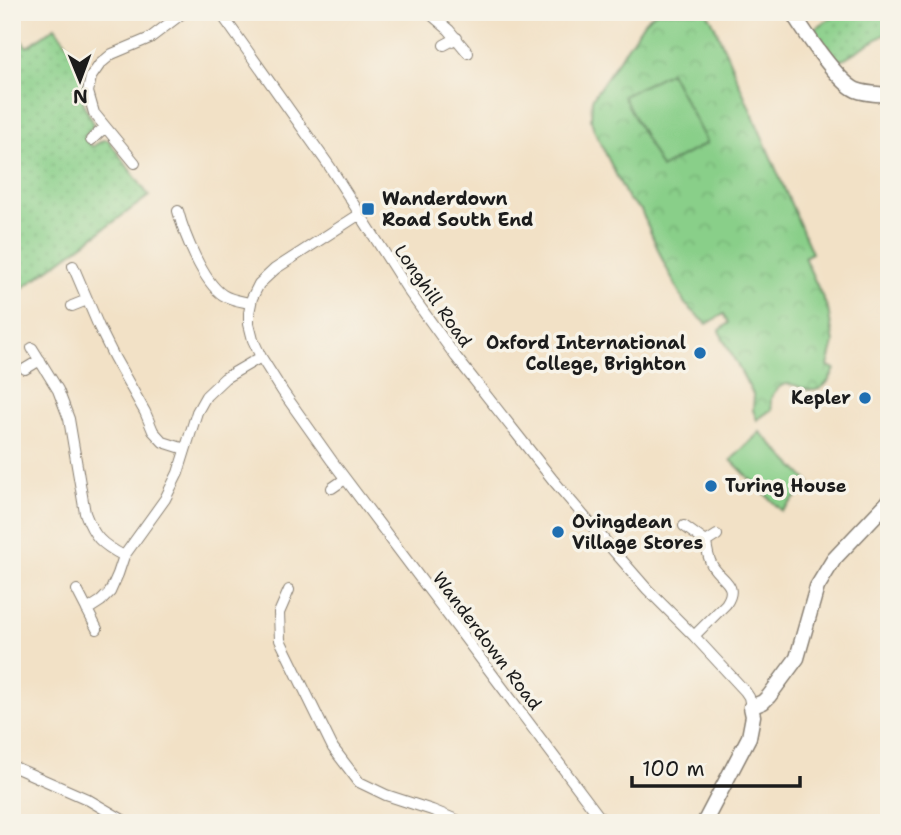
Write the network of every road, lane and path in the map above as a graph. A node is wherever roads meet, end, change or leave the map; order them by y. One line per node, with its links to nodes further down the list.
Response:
1 (184, 12): 9 (street)
2 (220, 12): 13 (street, Longhill Road)
3 (428, 12): 5 (street)
4 (792, 12): 8 (street)
5 (457, 38): 6 (street); 7 (street)
6 (444, 46)
7 (468, 53)
8 (889, 95)
9 (106, 127): 10 (street); 11 (street)
10 (91, 140)
11 (135, 163)
12 (178, 211): 16 (street)
13 (360, 215): 16 (street); 34 (street, Longhill Road)
14 (73, 266): 15 (street)
15 (87, 300): 17 (street); 22 (street)
16 (250, 303): 19 (street, Wanderdown Road)
17 (72, 306)
18 (32, 348): 20 (street)
19 (261, 357): 22 (street); 23 (street, Wanderdown Road)
20 (40, 360): 21 (street); 29 (street)
21 (25, 369)
22 (185, 449): 29 (street)
23 (345, 479): 24 (street); 39 (street, Wanderdown Road)
24 (332, 488)
25 (889, 501): 35 (street)
26 (684, 526): 28 (street)
27 (717, 535): 28 (street)
28 (706, 542): 34 (street)
29 (124, 556): 32 (street)
30 (76, 590): 32 (street)
31 (289, 590): 38 (street)
32 (87, 610): 33 (street)
33 (97, 629)
34 (694, 636): 35 (street, Longhill Road)
35 (751, 707): 40 (street)
36 (12, 766): 37 (street)
37 (128, 823)
38 (464, 823)
39 (604, 823)
40 (704, 823)

